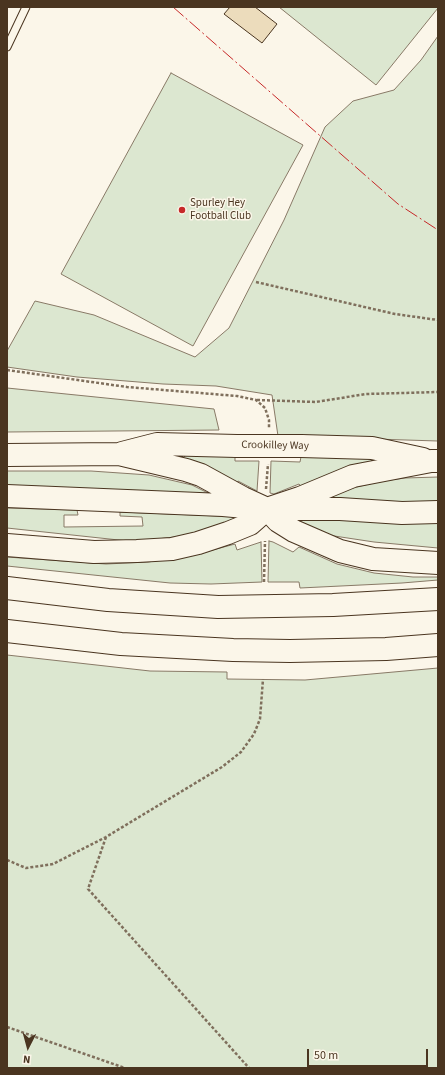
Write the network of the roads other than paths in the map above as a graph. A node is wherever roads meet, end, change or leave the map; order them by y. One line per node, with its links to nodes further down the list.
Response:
1 (26, 7): 2 (lane)
2 (7, 47)
3 (119, 454): 4 (main road, Crookilley Way); 5 (main road, Crookilley Way, bridge); 7 (main road, Crookilley Way)
4 (7, 456)
5 (435, 461): 7 (main road, Crookilley Way)
6 (7, 496): 7 (main road, Crookilley Way)
7 (267, 501): 8 (main road, Crookilley Way); 9 (main road); 10 (main road)
8 (438, 512)
9 (7, 545)
10 (438, 563)
11 (7, 588): 12 (main road)
12 (438, 599)
13 (7, 631): 14 (main road)
14 (438, 644)

